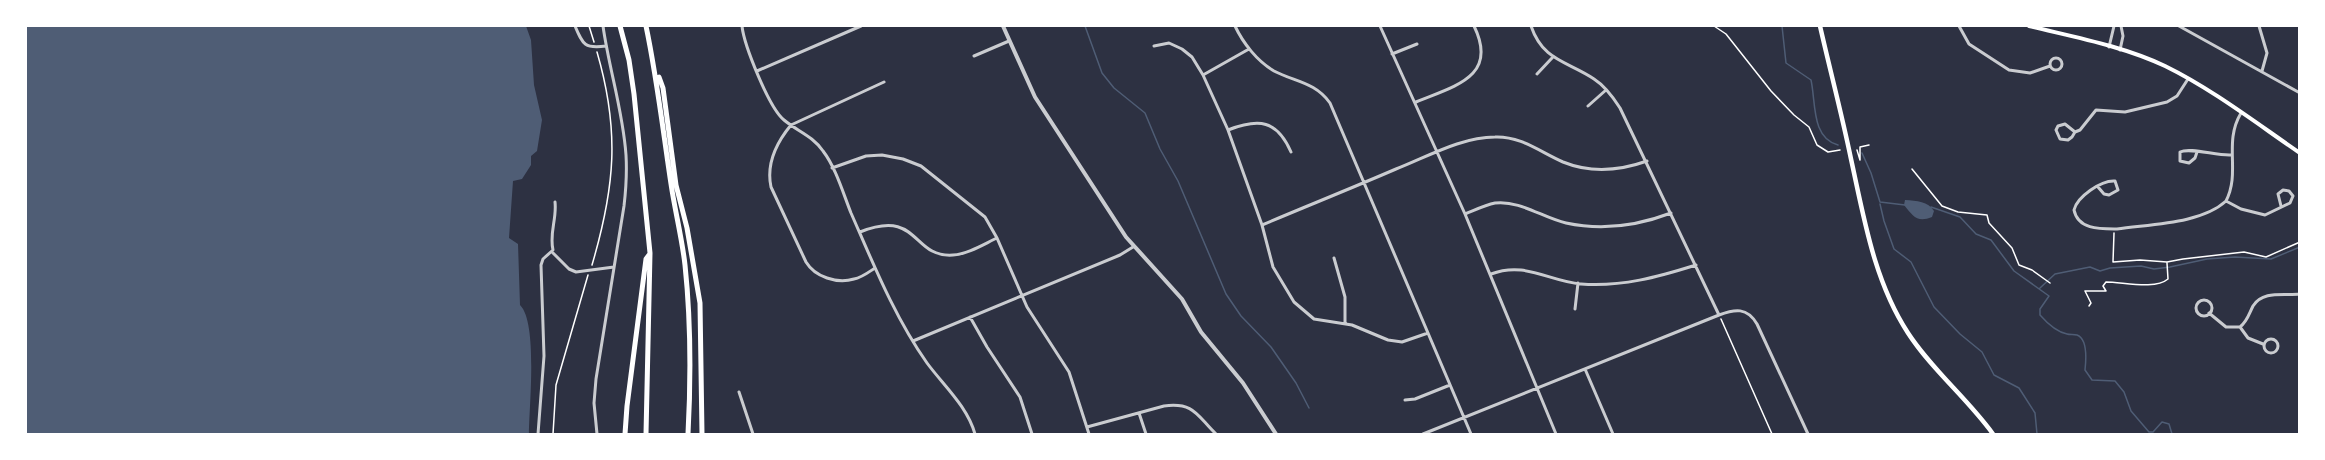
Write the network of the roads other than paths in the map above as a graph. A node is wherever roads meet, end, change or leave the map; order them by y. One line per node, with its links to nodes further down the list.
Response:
1 (575, 26): 21 (street)
2 (603, 26): 21 (street)
3 (620, 26): 64 (highway)
4 (646, 26): 30 (highway)
5 (741, 26): 31 (street)
6 (861, 26): 31 (street)
7 (1003, 26): 19 (street)
8 (1235, 26): 24 (street)
9 (1380, 26): 26 (street)
10 (1474, 26): 39 (street)
11 (1531, 26): 28 (street)
12 (1820, 26): 108 (main road)
13 (1959, 26): 29 (street)
14 (2029, 26): 23 (main road)
15 (2114, 26): 23 (street)
16 (2121, 26): 25 (street)
17 (2178, 26): 32 (street)
18 (2259, 26): 32 (street)
19 (1010, 41): 27 (street); 62 (street)
20 (1417, 44): 26 (street)
21 (606, 46): 67 (street)
22 (1154, 46): 34 (street)
23 (2109, 46): 25 (main road)
24 (1249, 49): 34 (street); 52 (street)
25 (2120, 50): 35 (main road)
26 (1392, 54): 39 (street)
27 (974, 56)
28 (1553, 58): 33 (street); 37 (street)
29 (2050, 66): 29 (street)
30 (656, 70): 95 (highway); 96 (highway)
31 (757, 70): 42 (street)
32 (2262, 71): 38 (street)
33 (1537, 74)
34 (1203, 75): 43 (street)
35 (2188, 79): 41 (main road); 44 (street)
36 (884, 82): 42 (street)
37 (1606, 90): 40 (street); 50 (street)
38 (2300, 93)
39 (1416, 102): 46 (street)
40 (1588, 106)
41 (2241, 113): 48 (main road); 49 (street)
42 (791, 125): 51 (street); 68 (street)
43 (1228, 130): 45 (street); 59 (street)
44 (2074, 132): 44 (street)
45 (1291, 152)
46 (1438, 152): 50 (street); 52 (street); 58 (street)
47 (2197, 152): 47 (street); 49 (street)
48 (2300, 153)
49 (2231, 155): 54 (street)
50 (1647, 161): 57 (street)
51 (832, 168): 60 (street); 61 (street)
52 (1364, 183): 59 (street); 79 (street)
53 (2098, 187): 53 (street); 54 (street)
54 (2226, 201): 56 (street)
55 (555, 202): 63 (street)
56 (2281, 206): 56 (street)
57 (1671, 213): 58 (street); 66 (street)
58 (1465, 214): 69 (street)
59 (1262, 225): 77 (street)
60 (860, 232): 61 (street); 68 (street)
61 (997, 238): 72 (street)
62 (1133, 247): 72 (street); 90 (street)
63 (553, 253): 67 (street); 91 (street)
64 (650, 254): 93 (highway); 94 (highway)
65 (1334, 258): 77 (street)
66 (1696, 265): 70 (street); 75 (street)
67 (614, 267): 92 (street)
68 (876, 268): 80 (street)
69 (1491, 274): 70 (street); 84 (street)
70 (1578, 283): 73 (street)
71 (2300, 294): 78 (street)
72 (1021, 296): 76 (street); 89 (street)
73 (1575, 309)
74 (2209, 313): 74 (street); 78 (street)
75 (1719, 315): 82 (street); 107 (street)
76 (970, 317): 80 (street); 99 (street)
77 (1345, 324): 79 (street)
78 (2240, 327): 81 (street)
79 (1428, 333): 83 (street)
80 (913, 341): 98 (street)
81 (2263, 344): 81 (street)
82 (1585, 369): 84 (street); 106 (street)
83 (1450, 385): 86 (street); 88 (street)
84 (1538, 388): 88 (street); 105 (street)
85 (739, 392): 97 (street)
86 (1405, 399)
87 (1139, 413): 89 (street); 101 (street); 102 (street)
88 (1464, 418): 103 (street); 104 (street)
89 (1087, 427): 100 (street)
90 (1275, 434)
91 (538, 435)
92 (597, 435)
93 (625, 435)
94 (646, 435)
95 (688, 435)
96 (702, 435)
97 (753, 435)
98 (975, 435)
99 (1032, 435)
100 (1089, 435)
101 (1146, 435)
102 (1216, 435)
103 (1423, 435)
104 (1471, 435)
105 (1556, 435)
106 (1613, 435)
107 (1808, 435)
108 (1993, 435)

